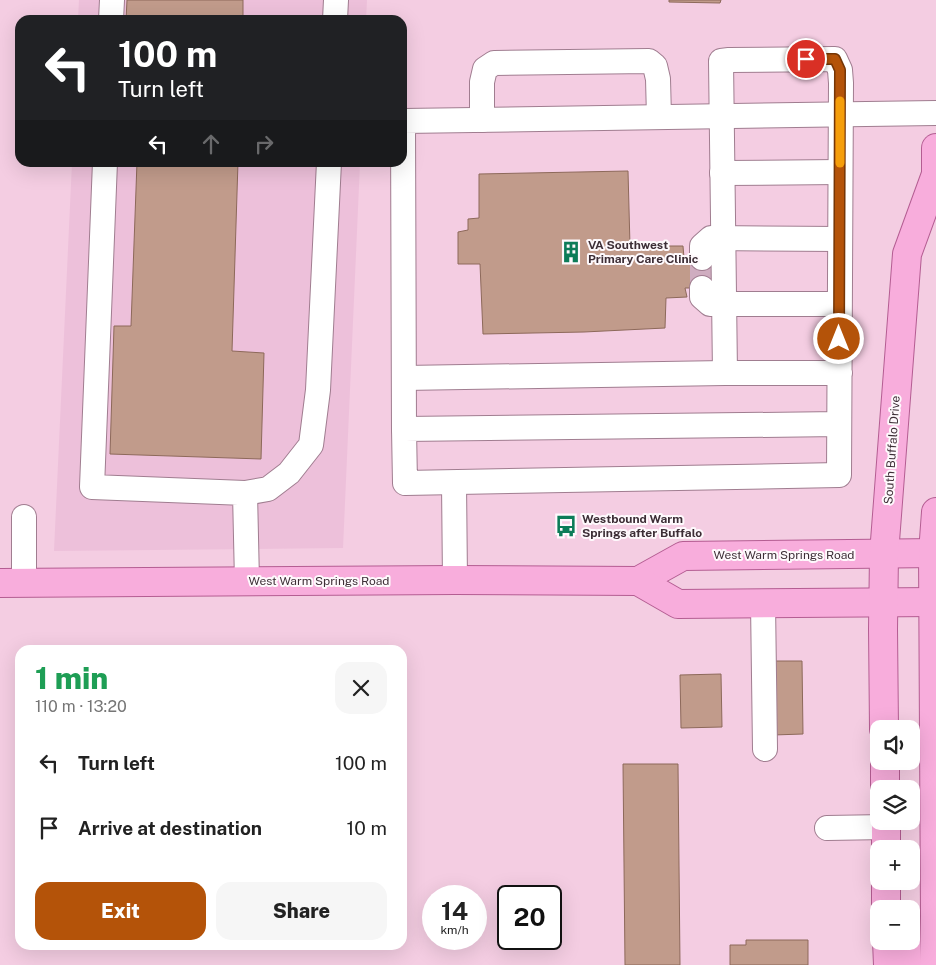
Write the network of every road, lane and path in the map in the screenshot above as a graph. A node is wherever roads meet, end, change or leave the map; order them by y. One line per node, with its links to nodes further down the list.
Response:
1 (112, 0): 3 (lane)
2 (336, 0): 4 (lane)
3 (111, 15)
4 (335, 15)
5 (936, 113): 6 (lane)
6 (840, 115): 10 (lane); 10 (lane); 15 (lane)
7 (654, 117): 8 (lane); 8 (lane); 10 (lane)
8 (482, 120): 9 (lane)
9 (407, 121)
10 (721, 124): 16 (lane)
11 (936, 148): 17 (main road, South Buffalo Drive)
12 (105, 167): 30 (lane)
13 (329, 167): 30 (lane)
14 (403, 167): 26 (lane)
15 (840, 172): 16 (lane); 19 (lane)
16 (722, 173): 18 (lane)
17 (936, 179): 34 (main road, South Buffalo Drive)
18 (722, 238): 19 (lane); 20 (lane); 22 (lane)
19 (840, 239): 23 (lane)
20 (702, 258)
21 (702, 288): 22 (lane)
22 (723, 304): 23 (lane); 24 (lane)
23 (839, 304): 25 (lane)
24 (725, 374): 25 (lane); 26 (lane)
25 (840, 374): 27 (lane)
26 (404, 378): 28 (lane)
27 (839, 424): 28 (lane); 29 (lane)
28 (404, 429): 29 (lane)
29 (454, 483): 35 (lane)
30 (245, 493): 37 (lane)
31 (936, 512): 33 (main road)
32 (24, 517): 38 (lane)
33 (935, 553): 34 (main road, West Warm Springs Road); 40 (main road)
34 (884, 554): 36 (main road, West Warm Springs Road); 39 (main road, South Buffalo Drive)
35 (455, 580): 36 (main road, West Warm Springs Road); 37 (main road, West Warm Springs Road)
36 (638, 581): 41 (main road, West Warm Springs Road)
37 (247, 582): 38 (main road, West Warm Springs Road)
38 (12, 583)
39 (883, 602): 40 (main road, West Warm Springs Road); 41 (main road, West Warm Springs Road); 42 (main road, South Buffalo Drive)
40 (935, 602): 45 (main road)
41 (763, 604): 43 (lane)
42 (884, 720)
43 (764, 749)
44 (827, 828): 46 (lane)
45 (936, 830): 51 (main road)
46 (886, 832)
47 (887, 950): 49 (main road)
48 (906, 950): 50 (main road)
49 (888, 965)
50 (907, 965)
51 (934, 965)

